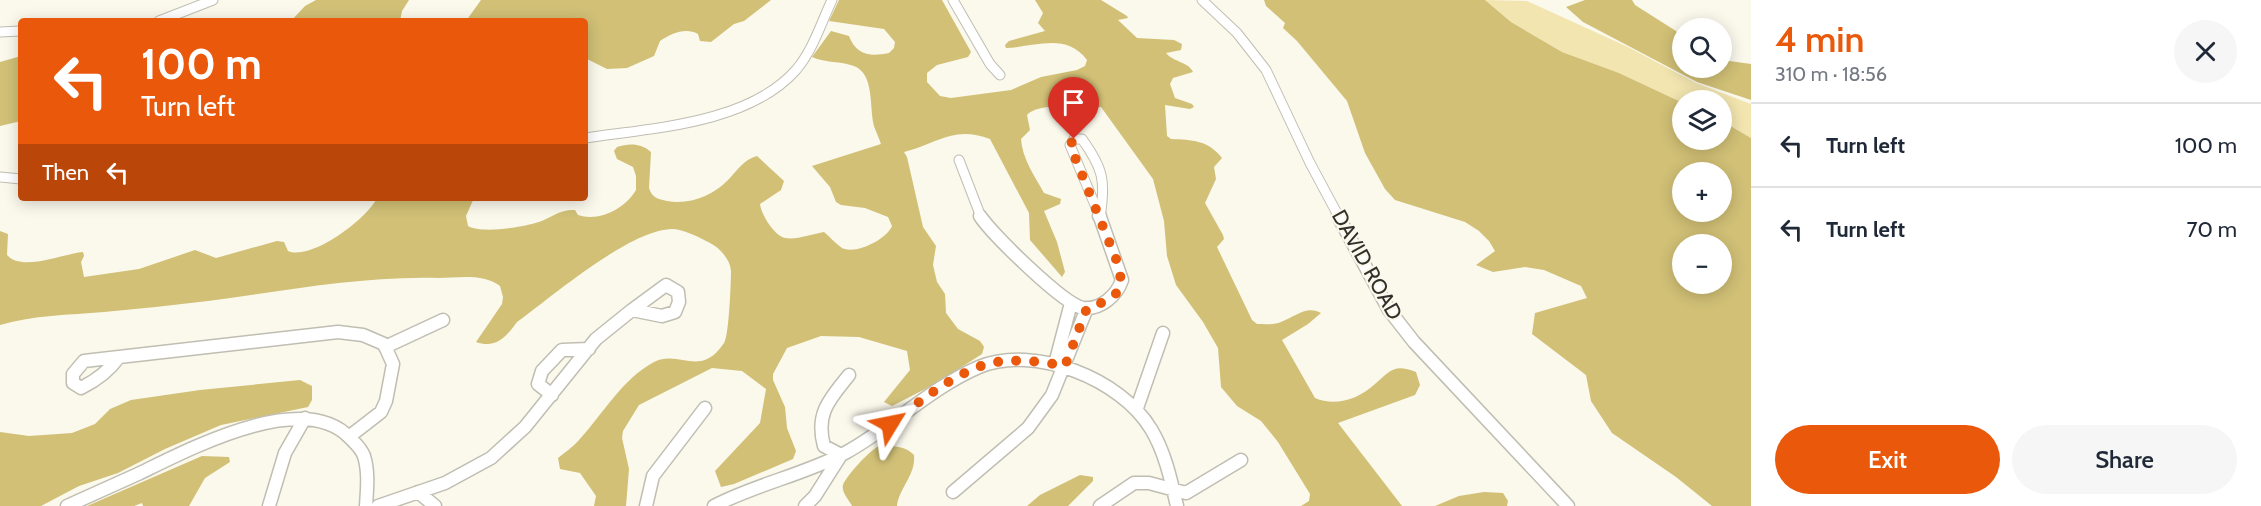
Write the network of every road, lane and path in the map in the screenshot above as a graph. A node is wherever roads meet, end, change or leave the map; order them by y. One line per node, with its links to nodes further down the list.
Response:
1 (213, 0): 5 (street)
2 (832, 0): 9 (street)
3 (953, 0): 8 (street)
4 (1202, 0): 44 (street, DAVID ROAD)
5 (167, 18)
6 (0, 32): 7 (street)
7 (18, 32)
8 (1000, 75)
9 (588, 138)
10 (959, 160): 14 (street)
11 (0, 177): 12 (street)
12 (18, 179)
13 (1100, 217): 13 (street); 15 (street)
14 (1071, 303): 15 (street); 22 (street)
15 (1087, 308): 22 (street)
16 (632, 310): 20 (street)
17 (443, 321): 19 (street)
18 (1163, 333): 26 (street)
19 (385, 347): 21 (street); 28 (street)
20 (589, 349): 24 (street); 24 (street)
21 (118, 357)
22 (1060, 365): 26 (street); 29 (street); 33 (street)
23 (849, 375): 29 (street)
24 (552, 394): 32 (street)
25 (705, 408): 39 (street)
26 (1137, 408): 31 (street)
27 (305, 418): 28 (street); 34 (street); 35 (street)
28 (350, 436): 36 (street)
29 (841, 455): 40 (street); 41 (street)
30 (1240, 460): 31 (street)
31 (1174, 491): 42 (street); 43 (street)
32 (418, 492): 37 (street); 38 (street)
33 (952, 492)
34 (67, 506)
35 (269, 506)
36 (366, 506)
37 (378, 506)
38 (435, 506)
39 (646, 506)
40 (714, 506)
41 (805, 506)
42 (1100, 506)
43 (1177, 506)
44 (1568, 506)

